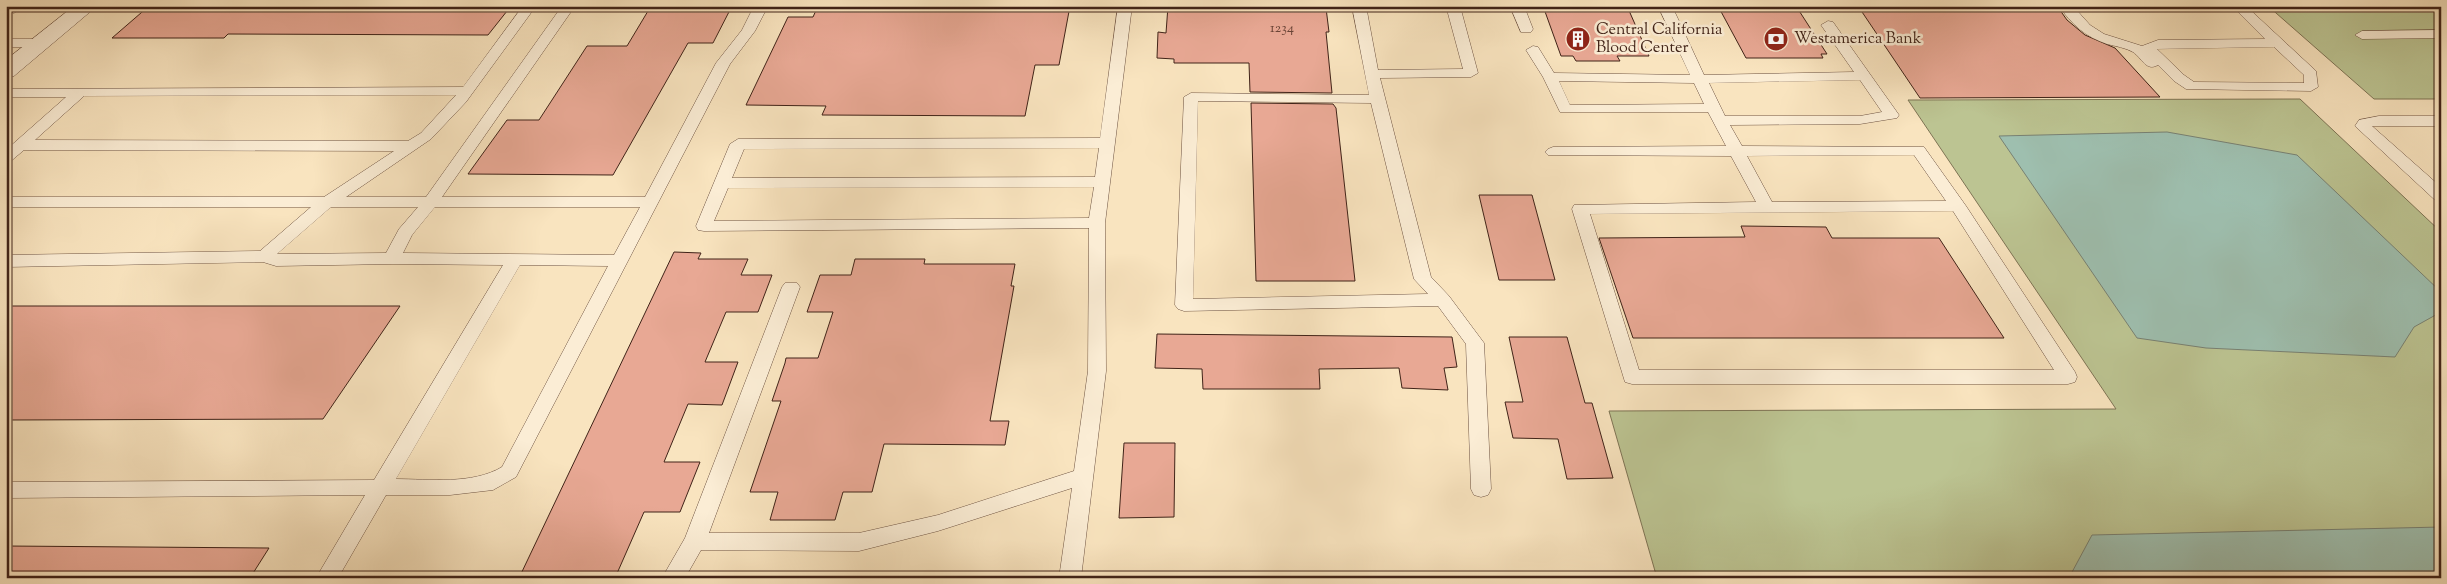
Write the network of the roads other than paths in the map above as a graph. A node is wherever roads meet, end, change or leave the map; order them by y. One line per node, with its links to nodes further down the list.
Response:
1 (87, 6): 17 (street)
2 (530, 6): 26 (lane)
3 (569, 6): 44 (lane)
4 (761, 6): 40 (lane)
5 (1125, 6): 32 (lane)
6 (1359, 6): 21 (lane)
7 (1453, 6): 21 (lane)
8 (1516, 6): 13 (lane)
9 (1665, 6): 24 (lane)
10 (2065, 6): 25 (lane)
11 (2238, 6): 18 (lane)
12 (1828, 25): 22 (lane)
13 (1526, 29)
14 (2441, 34): 15 (lane)
15 (2362, 35)
16 (6, 43): 17 (lane)
17 (40, 43): 20 (street)
18 (2278, 43): 25 (lane); 25 (lane)
19 (1534, 50): 23 (lane)
20 (6, 71)
21 (1372, 74): 29 (lane)
22 (1864, 76): 24 (lane); 30 (lane)
23 (1550, 77): 24 (lane); 30 (lane)
24 (1699, 79): 30 (lane)
25 (2184, 81)
26 (467, 91): 27 (lane); 34 (lane)
27 (80, 92): 28 (lane); 33 (lane)
28 (6, 93)
29 (1378, 99): 54 (lane); 54 (lane)
30 (1717, 115): 35 (lane)
31 (2441, 121): 41 (lane)
32 (1108, 143): 38 (lane); 39 (lane)
33 (21, 145): 34 (lane); 37 (lane)
34 (413, 146): 43 (lane)
35 (1736, 150): 36 (lane); 45 (lane); 46 (lane)
36 (1553, 152)
37 (6, 158)
38 (1103, 182): 39 (lane); 47 (lane)
39 (722, 183): 47 (lane)
40 (653, 195): 44 (lane); 52 (lane)
41 (2441, 196)
42 (6, 202): 43 (lane)
43 (326, 203): 44 (lane); 48 (lane)
44 (430, 203): 49 (lane)
45 (1958, 206): 46 (lane); 46 (lane)
46 (1767, 207)
47 (1097, 223): 55 (lane)
48 (264, 256): 49 (lane); 51 (lane)
49 (392, 258): 50 (lane)
50 (515, 259): 52 (lane); 56 (lane)
51 (6, 261)
52 (619, 261): 56 (lane)
53 (791, 287): 59 (lane)
54 (1443, 300): 58 (lane)
55 (1083, 476): 59 (lane); 62 (lane)
56 (382, 488): 57 (lane); 60 (lane)
57 (6, 490)
58 (1481, 490)
59 (696, 541): 61 (lane)
60 (326, 578)
61 (673, 578)
62 (1070, 578)

